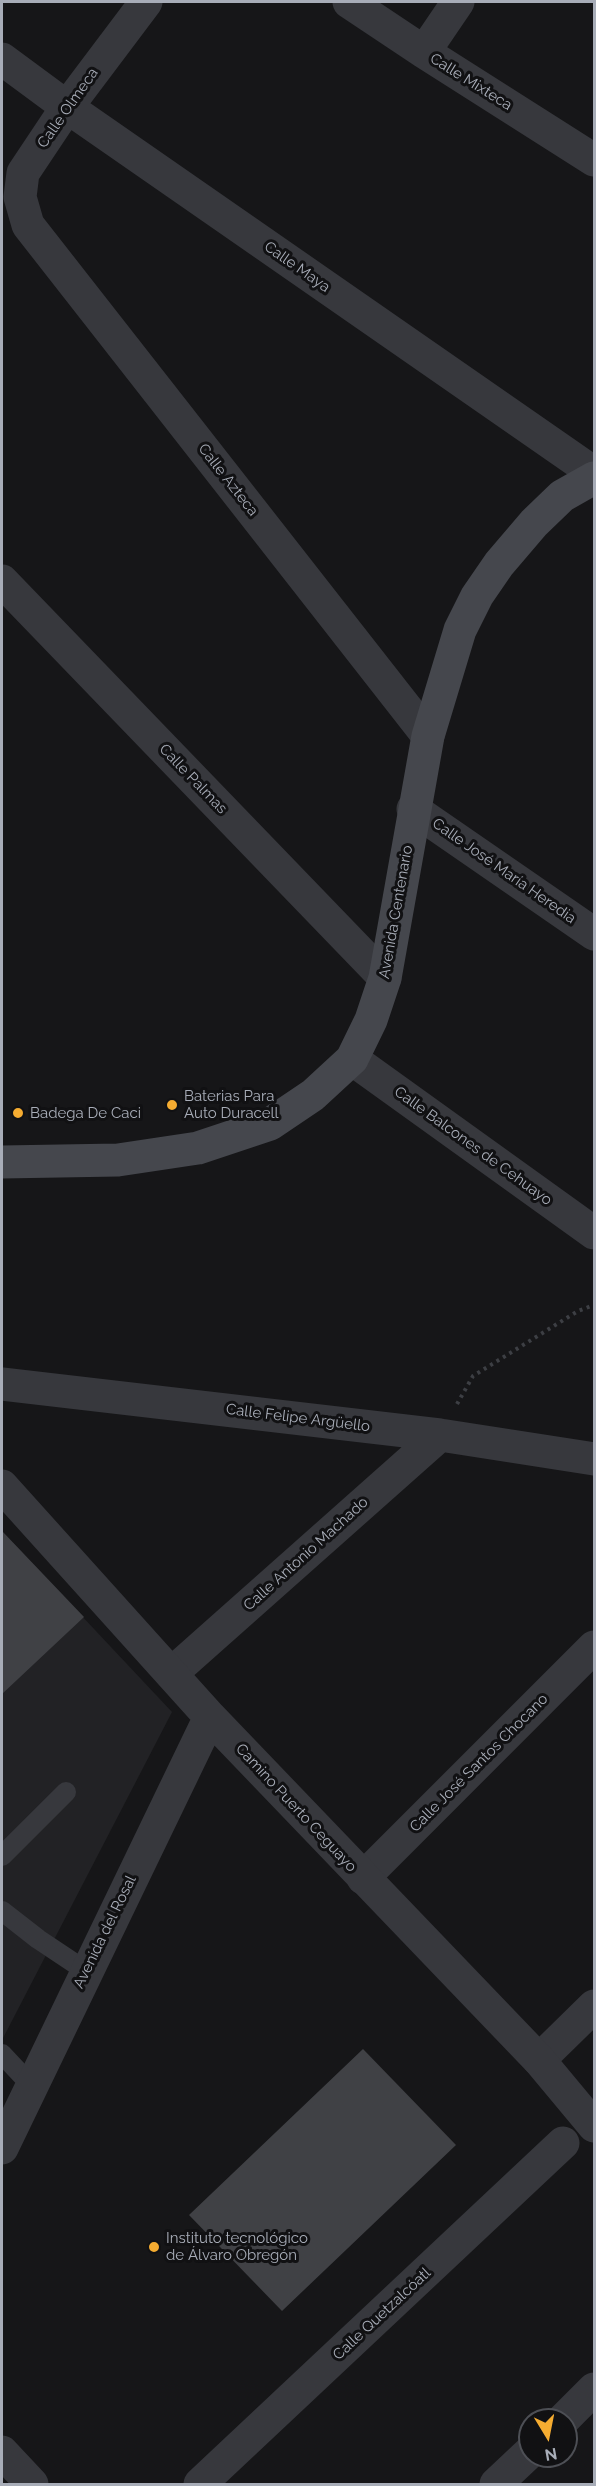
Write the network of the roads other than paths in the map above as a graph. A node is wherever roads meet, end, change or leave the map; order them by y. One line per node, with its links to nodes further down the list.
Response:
1 (146, 2): 6 (street, Calle Olmeca)
2 (350, 2): 4 (street, Calle Mixteca)
3 (458, 2): 4 (street)
4 (423, 52): 7 (street, Calle Mixteca)
5 (2, 58): 6 (street, Calle Maya)
6 (67, 107): 8 (street, Calle Olmeca); 9 (street, Calle Maya)
7 (594, 160)
8 (28, 225): 12 (street, Calle Azteca)
9 (594, 472)
10 (594, 478): 12 (main road, Avenida Centenario)
11 (2, 580): 15 (street, Calle Palmas)
12 (428, 736): 13 (main road, Avenida Centenario)
13 (413, 809): 14 (street, Calle José María Heredia); 15 (main road, Avenida Centenario)
14 (590, 921)
15 (385, 978): 16 (main road, Avenida Centenario)
16 (352, 1059): 17 (main road, Avenida Centenario); 18 (street, Calle Balcones de Cehuayo)
17 (2, 1162)
18 (594, 1233)
19 (2, 1384): 20 (street, Calle Felipe Argüello)
20 (440, 1435): 21 (street, Calle Felipe Argüello); 24 (street, Calle Antonio Machado)
21 (594, 1459)
22 (2, 1486): 24 (street, Camino Puerto Ceguayo)
23 (594, 1647): 28 (street, Calle José Santos Chocano)
24 (172, 1673): 25 (street, Camino Puerto Ceguayo)
25 (210, 1716): 28 (street, Camino Puerto Ceguayo); 30 (street, Avenida del Rosal)
26 (66, 1792): 27 (lane)
27 (2, 1856)
28 (363, 1878): 33 (street, Camino Puerto Ceguayo)
29 (2, 1911): 30 (lane)
30 (86, 1971): 34 (street, Avenida del Rosal)
31 (594, 2006): 33 (street)
32 (2, 2055): 34 (lane)
33 (539, 2060): 35 (street, Camino Puerto Ceguayo)
34 (31, 2085): 37 (street, Avenida del Rosal)
35 (594, 2126)
36 (563, 2143): 43 (street, Calle Quetzalcóatl)
37 (2, 2148)
38 (594, 2389): 39 (street)
39 (575, 2408)
40 (2, 2452): 42 (street)
41 (518, 2463): 44 (street)
42 (32, 2484)
43 (200, 2484)
44 (496, 2484)

